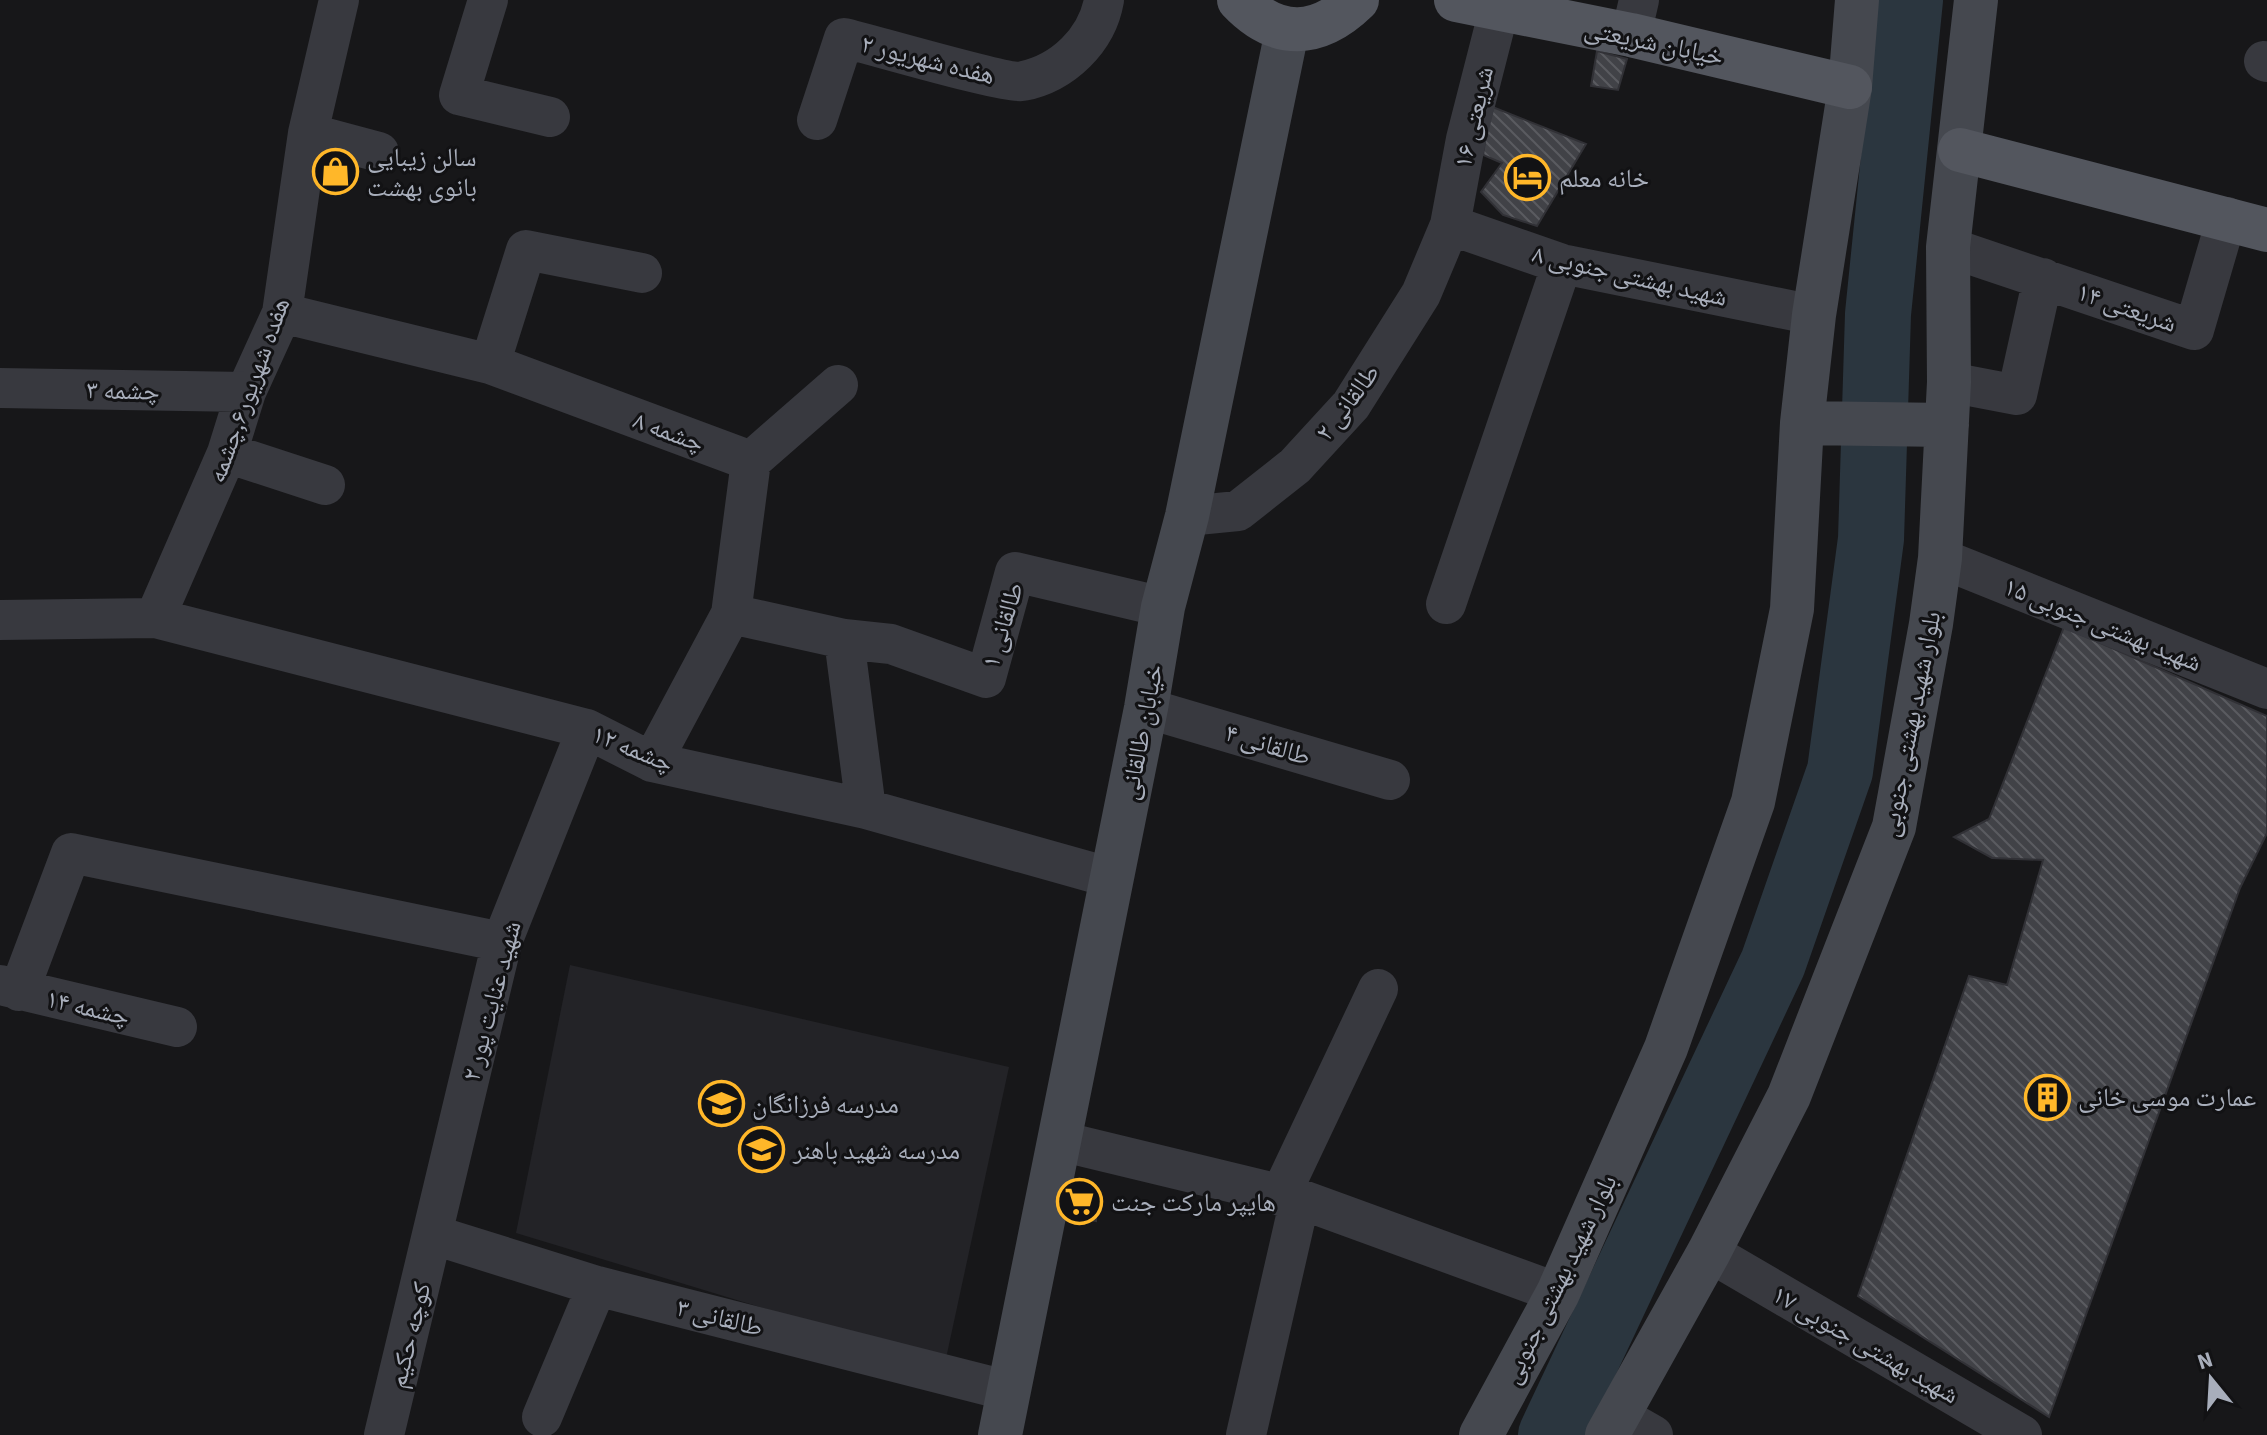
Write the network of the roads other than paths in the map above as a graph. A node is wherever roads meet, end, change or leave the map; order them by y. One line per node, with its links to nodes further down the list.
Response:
1 (339, 0): 15 (street, هفده شهریور۶,چشمه)
2 (488, 0): 13 (street)
3 (1104, 0): 14 (street, هفده شهریور ۲)
4 (1239, 0): 11 (main road)
5 (1357, 0): 11 (main road)
6 (1456, 0): 9 (main road, خیابان شریعتی)
7 (1857, 0): 12 (street, بلوار شهید بهشتی جنوبی)
8 (1976, 0): 16 (street, بلوار شهید بهشتی جنوبی)
9 (1499, 10): 10 (main road, خیابان شریعتی); 19 (street, شریعتی ۱۶)
10 (1635, 17): 12 (main road, خیابان شریعتی)
11 (1287, 31): 35 (street, خیابان طالقانی)
12 (1850, 87): 25 (street, بلوار شهید بهشتی جنوبی)
13 (550, 117)
14 (817, 120)
15 (308, 133): 17 (street); 24 (street, هفده شهریور۶,چشمه)
16 (1960, 150): 18 (main road); 20 (street, بلوار شهید بهشتی جنوبی)
17 (379, 152)
18 (2247, 224): 23 (street, شریعتی ۱۴)
19 (1450, 225): 21 (street, شهید بهشتی جنوبی ۸); 35 (street, طالقانی ۲)
20 (1948, 247): 23 (street, شریعتی ۱۴); 30 (street, بلوار شهید بهشتی جنوبی)
21 (1562, 264): 25 (street, شهید بهشتی جنوبی ۸); 37 (street)
22 (642, 273): 26 (street)
23 (2043, 278): 30 (street)
24 (282, 313): 26 (street, چشمه ۸); 29 (street, هفده شهریور۶,چشمه)
25 (1814, 315): 31 (street, بلوار شهید بهشتی جنوبی)
26 (490, 364): 33 (street, چشمه ۸)
27 (838, 385): 33 (street)
28 (0, 388): 29 (street, چشمه ۳)
29 (246, 392): 32 (street, هفده شهریور۶,چشمه)
30 (1948, 403): 31 (street); 36 (street, بلوار شهید بهشتی جنوبی)
31 (1802, 423): 59 (street, بلوار شهید بهشتی جنوبی)
32 (227, 453): 34 (street); 40 (street, هفده شهریور۶,چشمه)
33 (751, 461): 39 (street)
34 (325, 485)
35 (1187, 516): 38 (street, خیابان طالقانی)
36 (1940, 558): 43 (street, شهید بهشتی جنوبی ۱۵); 57 (street, بلوار شهید بهشتی جنوبی)
37 (1446, 604)
38 (1163, 607): 42 (street, طالقانی ۱); 44 (street, خیابان طالقانی)
39 (731, 614): 42 (street); 46 (street)
40 (155, 618): 41 (street); 45 (street, چشمه ۱۲)
41 (0, 620)
42 (844, 639): 48 (street)
43 (2267, 689)
44 (1146, 708): 47 (street, طالقانی ۴); 49 (street, خیابان طالقانی)
45 (587, 729): 46 (street, چشمه ۱۲); 50 (street, شهید عنایت پور ۲)
46 (652, 762): 48 (street, چشمه ۱۲)
47 (1390, 780)
48 (866, 809): 49 (street, چشمه ۱۲)
49 (1112, 878): 54 (street, خیابان طالقانی)
50 (502, 942): 51 (street); 56 (street, شهید عنایت پور ۲)
51 (9, 988): 53 (street, چشمه ۱۴)
52 (1378, 989): 55 (street)
53 (177, 1027)
54 (1060, 1141): 55 (street); 60 (street, خیابان طالقانی)
55 (1290, 1197): 59 (street); 65 (street)
56 (434, 1235): 58 (street, طالقانی ۳); 63 (street, کوچه حکیم)
57 (1709, 1252): 62 (street, بلوار شهید بهشتی جنوبی); 67 (street, شهید بهشتی جنوبی ۱۷)
58 (597, 1286): 60 (street, طالقانی ۳); 61 (street)
59 (1558, 1293): 66 (street, بلوار شهید بهشتی جنوبی)
60 (1009, 1391): 64 (street, خیابان طالقانی)
61 (542, 1417)
62 (1626, 1428)
63 (384, 1435)
64 (1000, 1435)
65 (1246, 1435)
66 (1481, 1435)
67 (2022, 1435)

